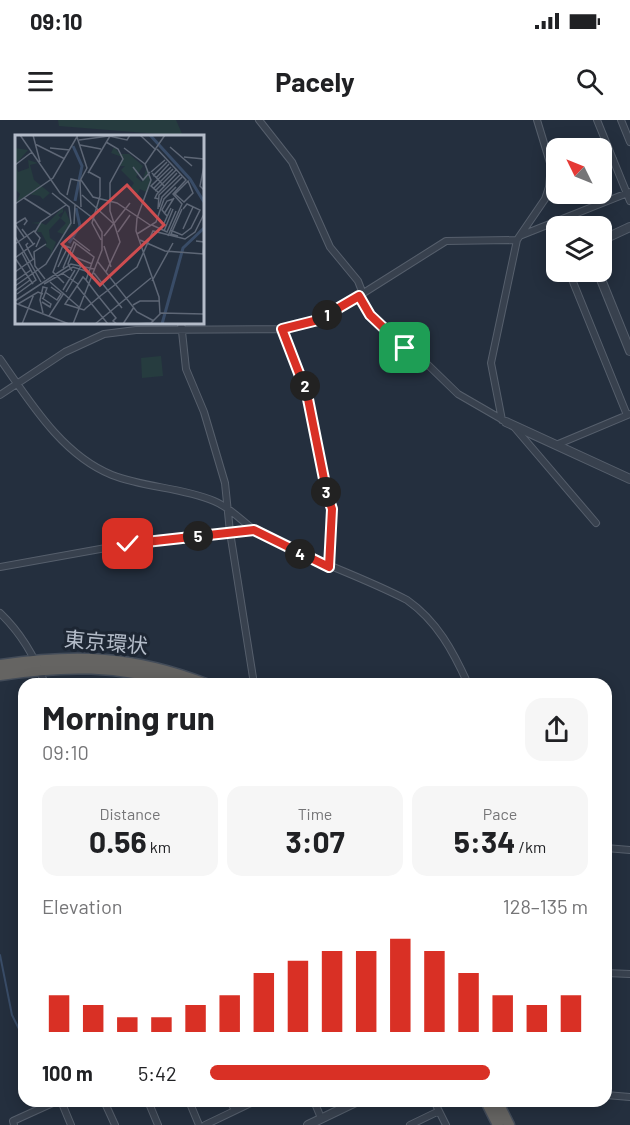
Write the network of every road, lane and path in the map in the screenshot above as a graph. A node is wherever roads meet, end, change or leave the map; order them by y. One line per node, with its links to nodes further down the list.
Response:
1 (259, 120): 18 (street)
2 (537, 120): 6 (street)
3 (597, 120): 7 (street)
4 (621, 120): 5 (street)
5 (630, 142)
6 (546, 150)
7 (613, 159): 8 (street)
8 (628, 193): 10 (street); 11 (street)
9 (546, 196): 15 (street)
10 (630, 201)
11 (571, 216)
12 (546, 226): 15 (street)
13 (630, 227): 14 (street)
14 (612, 235)
15 (519, 238): 18 (street); 27 (street)
16 (573, 282): 26 (street)
17 (602, 282): 22 (street)
18 (361, 295): 20 (street); 27 (street)
19 (181, 324): 21 (street)
20 (282, 329): 21 (street); 35 (street)
21 (182, 331): 24 (street); 30 (street)
22 (630, 351)
23 (0, 359): 24 (street)
24 (17, 384): 25 (street); 30 (street)
25 (0, 395)
26 (628, 415): 28 (street)
27 (506, 422): 28 (street); 31 (street)
28 (556, 445): 29 (street)
29 (630, 479)
30 (227, 507): 32 (street); 33 (street)
31 (596, 523)
32 (254, 530): 33 (street); 35 (street)
33 (230, 532): 34 (street); 43 (street)
34 (0, 567)
35 (329, 567): 44 (street)
36 (0, 613): 37 (street)
37 (38, 664): 38 (highway, 東京環状); 39 (highway, 東京環状); 40 (street); 41 (highway, 東京環状); 42 (highway, 東京環状)
38 (0, 665)
39 (0, 675)
40 (43, 678)
41 (161, 678)
42 (188, 678)
43 (253, 678)
44 (465, 678)
45 (612, 848): 46 (street)
46 (630, 850)
47 (612, 973): 48 (street)
48 (630, 974)
49 (612, 1096): 50 (street)
50 (630, 1097)
51 (45, 1107): 65 (street)
52 (62, 1107): 66 (street)
53 (107, 1107): 67 (street)
54 (150, 1107): 68 (street)
55 (192, 1107): 69 (street)
56 (233, 1107): 62 (street)
57 (242, 1107): 62 (street)
58 (346, 1107): 64 (street)
59 (437, 1107): 63 (street)
60 (489, 1107): 74 (highway)
61 (500, 1107): 75 (highway)
62 (235, 1110): 70 (street)
63 (439, 1111): 72 (street); 73 (street)
64 (319, 1121): 71 (street)
65 (14, 1125)
66 (71, 1125)
67 (115, 1125)
68 (158, 1125)
69 (199, 1125)
70 (205, 1125)
71 (308, 1125)
72 (410, 1125)
73 (446, 1125)
74 (498, 1125)
75 (509, 1125)

